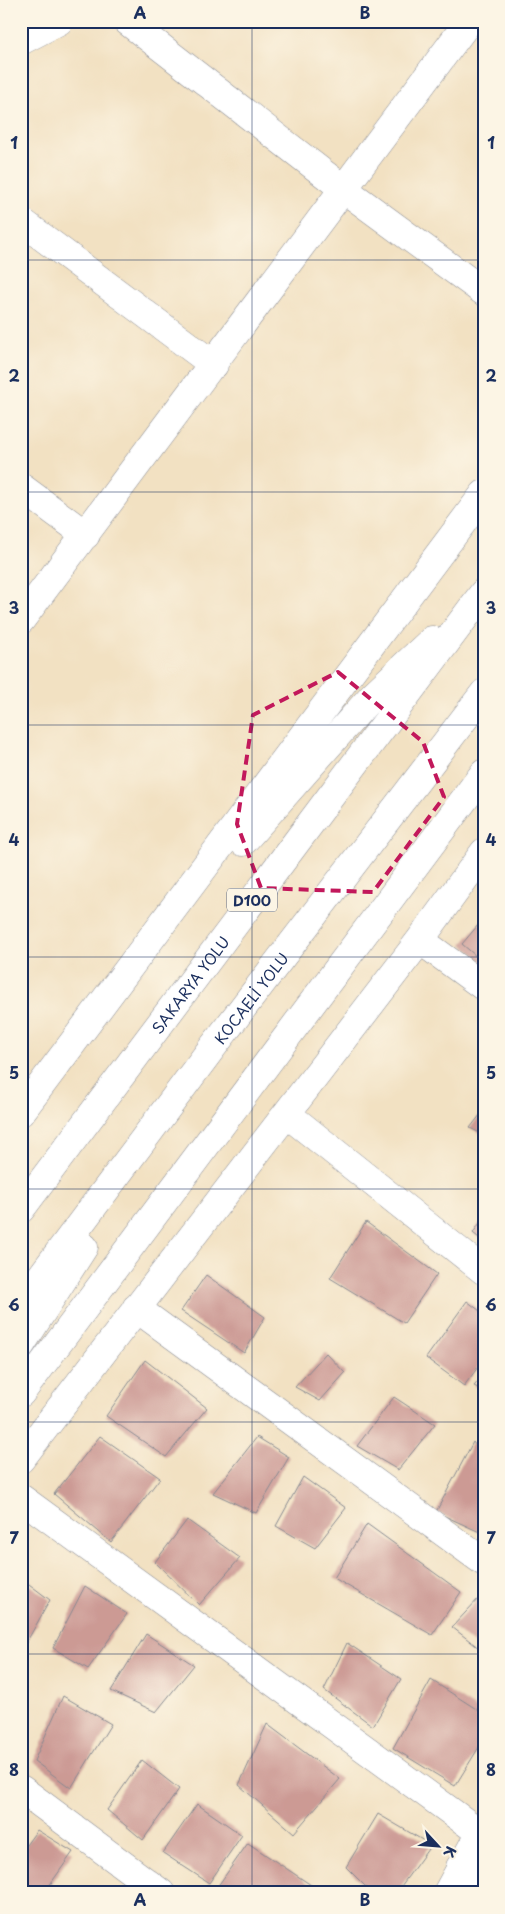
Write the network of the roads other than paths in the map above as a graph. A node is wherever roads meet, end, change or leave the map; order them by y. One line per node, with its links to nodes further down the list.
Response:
1 (59, 21): 4 (main road)
2 (127, 21): 5 (main road)
3 (469, 21): 5 (main road)
4 (21, 41)
5 (345, 190): 7 (main road); 8 (main road)
6 (21, 221): 8 (main road)
7 (484, 292)
8 (214, 364): 11 (main road)
9 (21, 488): 11 (main road)
10 (484, 494): 19 (main road)
11 (86, 535): 13 (main road)
12 (483, 593): 19 (main road); 20 (main road, SAKARYA YOLU / D100)
13 (21, 620)
14 (484, 693): 21 (main road, KOCAELİ YOLU)
15 (484, 773): 30 (main road)
16 (484, 852): 17 (main road)
17 (420, 940): 18 (main road); 23 (main road)
18 (484, 987)
19 (110, 993): 22 (main road)
20 (178, 1000): 24 (main road); 25 (main road, SAKARYA YOLU / D100)
21 (212, 1048): 27 (main road, KOCAELİ YOLU); 29 (main road)
22 (21, 1112)
23 (287, 1114): 26 (main road); 28 (main road)
24 (21, 1180)
25 (21, 1209)
26 (484, 1271)
27 (21, 1303)
28 (136, 1308): 31 (main road); 33 (main road)
29 (21, 1345)
30 (21, 1393)
31 (21, 1459)
32 (21, 1498): 35 (main road)
33 (484, 1562)
34 (21, 1789): 38 (main road)
35 (482, 1829): 36 (main road)
36 (460, 1867): 37 (main road); 39 (main road)
37 (484, 1887)
38 (161, 1893)
39 (447, 1893)

